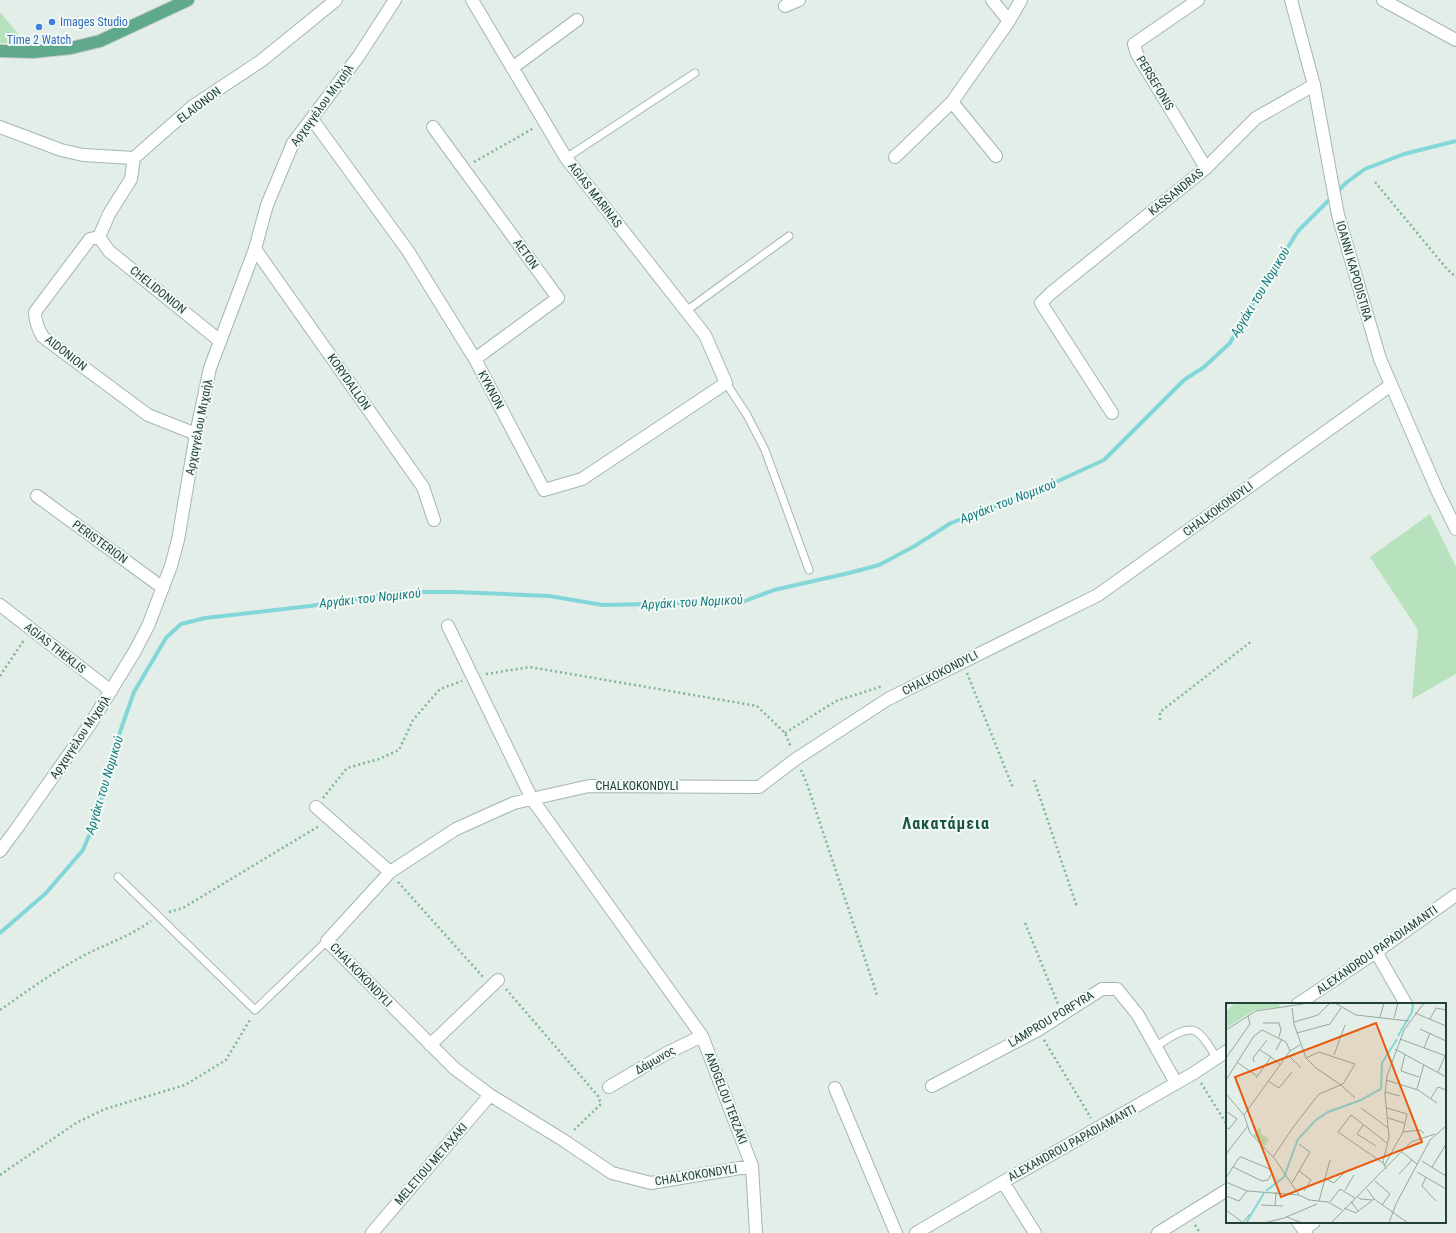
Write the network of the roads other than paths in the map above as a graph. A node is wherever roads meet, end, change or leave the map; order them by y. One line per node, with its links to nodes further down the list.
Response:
1 (188, 0): 15 (main road)
2 (336, 0): 25 (street, ELAIONON)
3 (394, 0): 20 (street, Αρχαγγέλου Μιχαήλ)
4 (472, 0): 16 (street, AGIAS MARINAS)
5 (799, 0): 11 (street)
6 (992, 0): 13 (street)
7 (1021, 0): 13 (street)
8 (1198, 0): 27 (street, PERSEFONIS)
9 (1291, 0): 18 (street, IOANNI KAPODISTIRA)
10 (1383, 0): 14 (street)
11 (785, 6)
12 (577, 20): 16 (street)
13 (1009, 21): 19 (street)
14 (1456, 40)
15 (0, 51)
16 (512, 68): 26 (street, AGIAS MARINAS)
17 (695, 74): 26 (lane)
18 (1314, 85): 27 (street, KASSANDRAS); 35 (street, IOANNI KAPODISTIRA)
19 (952, 102): 23 (street); 24 (street)
20 (312, 119): 30 (street, Αρχαγγέλου Μιχαήλ); 33 (street, KYKNON)
21 (0, 127): 25 (street)
22 (433, 127): 33 (street, AETON)
23 (996, 156)
24 (895, 157)
25 (134, 158): 29 (street)
26 (566, 158): 31 (street, AGIAS MARINAS)
27 (1206, 168): 36 (street, KASSANDRAS)
28 (789, 236): 31 (lane)
29 (99, 238): 32 (street, CHELIDONION); 37 (street, AIDONION)
30 (255, 249): 32 (street, Αρχαγγέλου Μιχαήλ); 39 (street, KORYDALLON)
31 (686, 310): 34 (street, AGIAS MARINAS)
32 (220, 341): 37 (street, Αρχαγγέλου Μιχαήλ)
33 (475, 360): 34 (street, KYKNON)
34 (726, 383): 41 (lane)
35 (1391, 385): 40 (street, IOANNI KAPODISTIRA); 46 (street, CHALKOKONDYLI)
36 (1112, 413)
37 (196, 434): 42 (street, Αρχαγγέλου Μιχαήλ)
38 (37, 496): 42 (street, PERISTERION)
39 (434, 520)
40 (1456, 529)
41 (809, 570)
42 (163, 588): 45 (street, Αρχαγγέλου Μιχαήλ)
43 (0, 605): 45 (street, AGIAS THEKLIS)
44 (448, 626): 46 (street, ANDGELOU TERZAKI)
45 (111, 691): 48 (street, Αρχαγγέλου Μιχαήλ)
46 (532, 799): 49 (street, CHALKOKONDYLI); 57 (street, ANDGELOU TERZAKI)
47 (316, 807): 49 (street)
48 (0, 851)
49 (390, 872): 52 (street, CHALKOKONDYLI)
50 (118, 877): 52 (lane)
51 (1456, 895): 53 (street, ALEXANDROU PAPADIAMANTI)
52 (328, 941): 58 (street, CHALKOKONDYLI)
53 (1376, 952): 55 (street, ALEXANDROU PAPADIAMANTI); 56 (street)
54 (495, 983): 58 (street)
55 (1300, 1003)
56 (1405, 1003)
57 (702, 1036): 64 (street, Δάμωνος); 67 (street, ANDGELOU TERZAKI)
58 (430, 1046): 66 (street, CHALKOKONDYLI)
59 (1155, 1046): 61 (lane); 62 (street, LAMPROU PORFYRA); 63 (street, LAMPROU PORFYRA)
60 (1226, 1052): 61 (street, ALEXANDROU PAPADIAMANTI)
61 (1217, 1058): 62 (street, ALEXANDROU PAPADIAMANTI)
62 (1176, 1083): 68 (street, ALEXANDROU PAPADIAMANTI)
63 (932, 1086)
64 (610, 1087)
65 (835, 1088): 74 (street)
66 (490, 1095): 67 (street, CHALKOKONDYLI); 72 (street, MELETIOU METAXAKI)
67 (752, 1166): 73 (street, ANDGELOU TERZAKI)
68 (1003, 1182): 75 (street, ALEXANDROU PAPADIAMANTI); 76 (street)
69 (1226, 1191): 77 (street)
70 (1312, 1223): 71 (street)
71 (1302, 1228)
72 (372, 1233)
73 (756, 1233)
74 (896, 1233)
75 (916, 1233)
76 (1035, 1233)
77 (1158, 1233)

